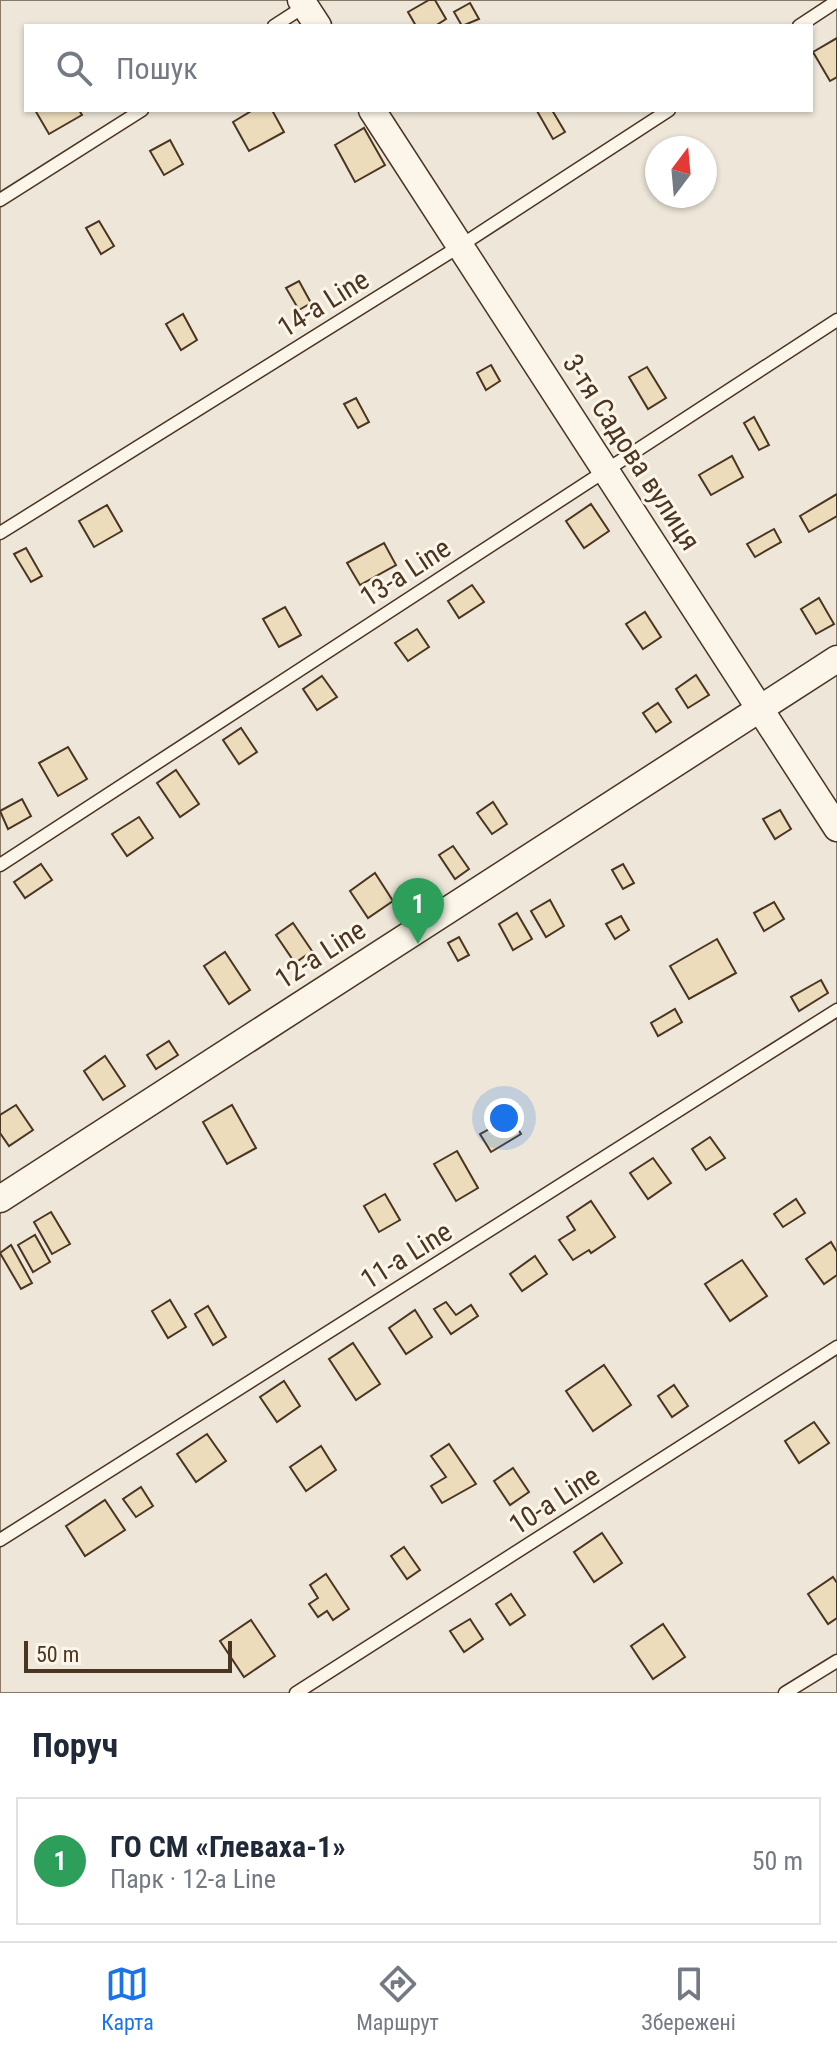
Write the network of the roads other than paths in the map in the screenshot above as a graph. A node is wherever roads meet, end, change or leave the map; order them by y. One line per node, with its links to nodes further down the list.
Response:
1 (837, 1): 4 (lane)
2 (310, 8): 3 (lane)
3 (278, 24)
4 (802, 24)
5 (139, 112): 8 (lane)
6 (373, 112): 9 (street, 3-тя Садова вулиця)
7 (666, 112): 9 (lane, 14-a Line)
8 (0, 200)
9 (460, 246): 11 (street, 3-тя Садова вулиця); 12 (lane, 14-a Line)
10 (837, 320): 11 (lane, 13-a Line)
11 (605, 470): 14 (street, 3-тя Садова вулиця); 16 (lane, 13-a Line)
12 (0, 533)
13 (837, 659): 14 (street, 12-a Line)
14 (760, 709): 15 (street, 3-тя Садова вулиця); 18 (street, 12-a Line)
15 (837, 828)
16 (0, 865)
17 (837, 1010): 20 (lane, 11-a Line)
18 (0, 1199)
19 (837, 1347): 22 (lane, 10-a Line)
20 (0, 1540)
21 (837, 1661): 23 (lane)
22 (296, 1693)
23 (785, 1693)

